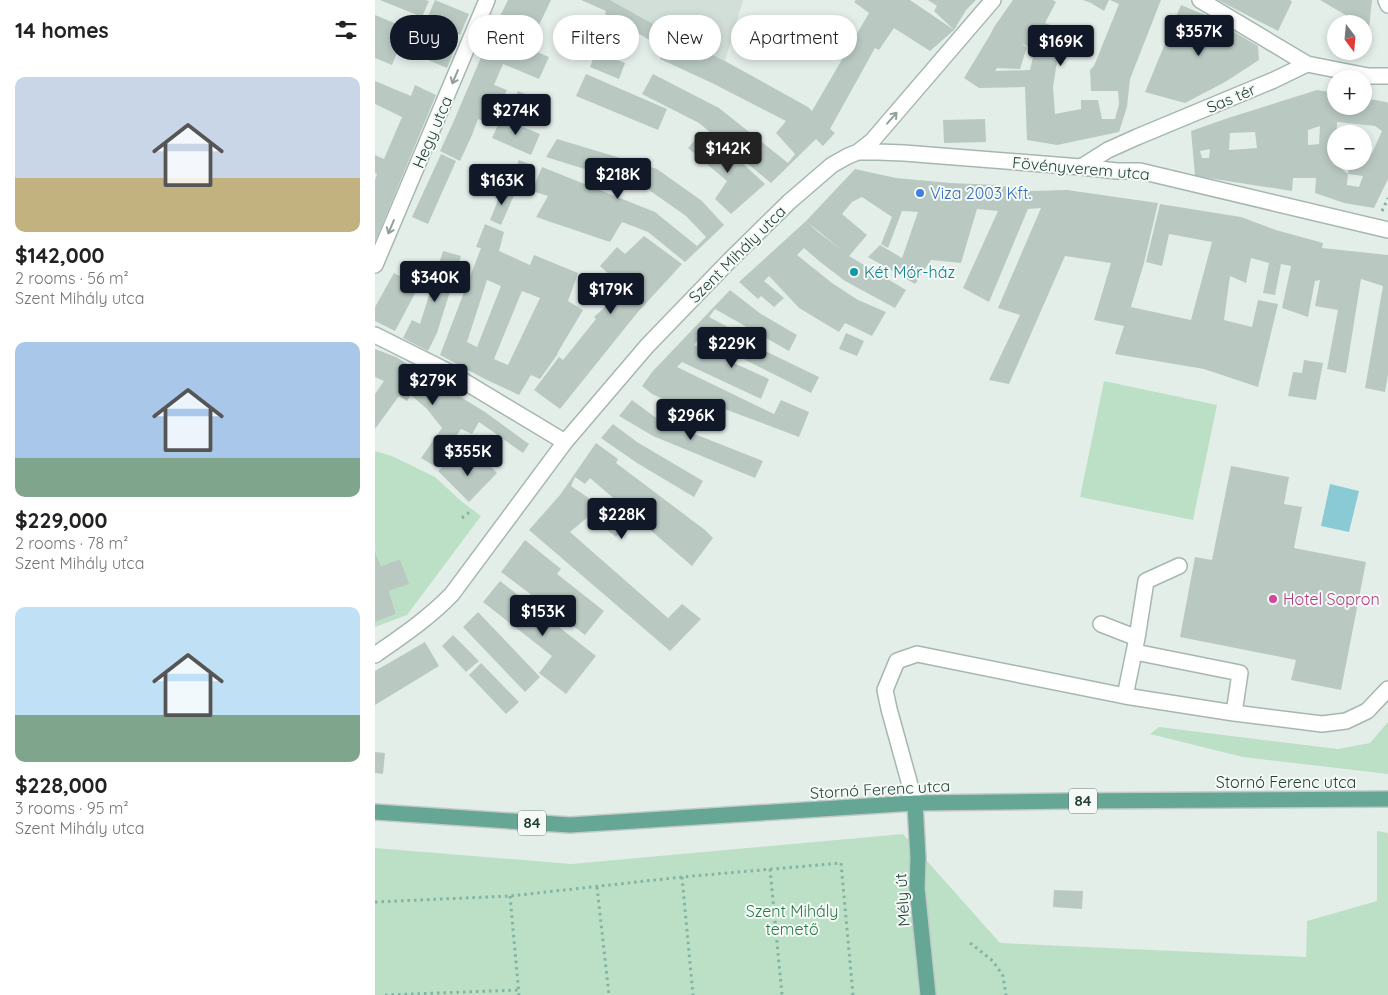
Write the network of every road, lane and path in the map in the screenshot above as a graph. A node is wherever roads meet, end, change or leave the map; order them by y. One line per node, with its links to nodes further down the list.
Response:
1 (487, 0): 11 (street, Hegy utca, one-way to 11)
2 (993, 0): 7 (street, Szent Mihály utca, one-way to 2)
3 (1200, 0): 4 (street)
4 (1307, 64): 5 (street); 6 (street, Sas tér)
5 (1388, 76)
6 (1137, 137): 8 (street, Sas tér); 9 (street)
7 (857, 152): 8 (street, Fövényverem utca); 13 (street, Szent Mihály utca)
8 (1081, 167): 9 (street, Fövényverem utca)
9 (1140, 171): 10 (street, Fövényverem utca)
10 (1388, 230)
11 (375, 265)
12 (375, 335): 13 (street)
13 (565, 442): 19 (street, Szent Mihály utca)
14 (472, 510): 15 (path)
15 (462, 518)
16 (1179, 566): 18 (street)
17 (1101, 624): 18 (street)
18 (1136, 645): 21 (street); 22 (street)
19 (375, 655)
20 (1388, 689): 22 (street)
21 (1125, 696): 22 (street); 24 (street)
22 (1233, 713)
23 (1388, 799): 24 (main road, Stornó Ferenc utca / 84)
24 (915, 803): 25 (main road, Stornó Ferenc utca / 84); 39 (main road, Mély út)
25 (375, 812)
26 (770, 870): 27 (path); 37 (path); 38 (path)
27 (683, 878): 28 (path); 36 (path)
28 (597, 887): 29 (path); 35 (path)
29 (510, 896): 30 (path); 32 (path)
30 (375, 902)
31 (970, 942): 40 (path)
32 (519, 990): 33 (path); 34 (path)
33 (385, 995)
34 (519, 995)
35 (609, 995)
36 (693, 995)
37 (782, 995)
38 (853, 995)
39 (928, 995)
40 (1006, 995)

